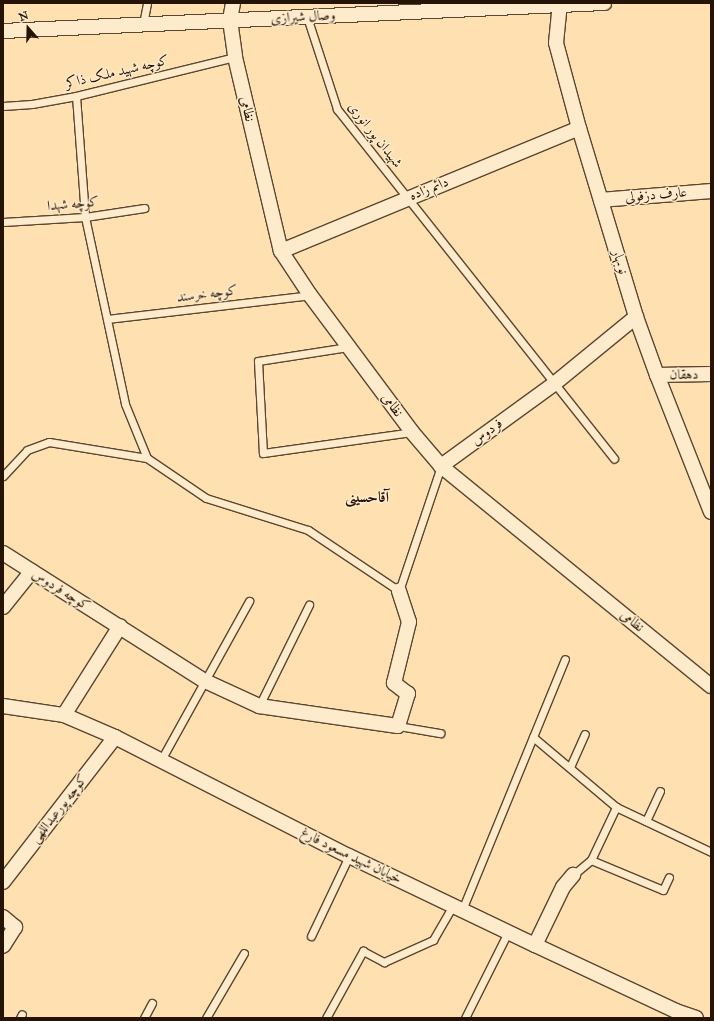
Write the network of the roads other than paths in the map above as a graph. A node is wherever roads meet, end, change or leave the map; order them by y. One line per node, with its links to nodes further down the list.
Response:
1 (147, 3): 7 (lane)
2 (233, 3): 6 (street, نظامی)
3 (604, 3): 4 (street, وصال شیرازی)
4 (560, 4): 5 (street, وصال شیرازی); 12 (street, نوبهار)
5 (307, 17): 6 (street, وصال شیرازی); 14 (lane, شهیدان پور انوری)
6 (230, 20): 7 (street, وصال شیرازی); 9 (street, نظامی)
7 (143, 24): 8 (street, وصال شیرازی)
8 (3, 31)
9 (235, 56): 10 (lane, کوچه شهید ملک ذاکر); 19 (street, نظامی)
10 (76, 96): 11 (lane, کوچه شهید ملک ذاکر); 17 (lane)
11 (3, 106)
12 (579, 128): 14 (street, دائم زاده); 15 (street, نوبهار)
13 (711, 191): 15 (street, عارف دزفولی)
14 (408, 197): 19 (street, دائم زاده); 26 (lane)
15 (601, 200): 21 (street, نوبهار)
16 (144, 208): 17 (lane, کوچه شهدا)
17 (85, 216): 18 (lane, کوچه شهدا); 22 (lane)
18 (3, 222)
19 (281, 251): 20 (street, نظامی)
20 (310, 295): 22 (lane, کوچه خرسند); 23 (street, نظامی)
21 (636, 317): 25 (street, نوبهار); 26 (street, فردوس)
22 (107, 319): 28 (lane)
23 (348, 347): 27 (street, نظامی); 27 (lane)
24 (711, 374): 25 (street, دهقان)
25 (657, 375): 32 (street, نوبهار)
26 (554, 384): 29 (lane); 30 (street, فردوس)
27 (412, 432): 30 (street, نظامی)
28 (147, 458): 31 (lane); 35 (lane)
29 (614, 458)
30 (441, 466): 35 (lane); 42 (street, نظامی)
31 (3, 476)
32 (711, 512)
33 (3, 553): 34 (street, کوچه فردوس)
34 (32, 571): 38 (street); 39 (street, کوچه فردوس)
35 (399, 591): 46 (street)
36 (249, 601): 41 (lane)
37 (309, 605): 44 (lane)
38 (3, 607)
39 (120, 626): 41 (street, کوچه فردوس); 45 (street)
40 (565, 659): 50 (lane)
41 (206, 681): 44 (street, کوچه فردوس); 51 (lane)
42 (711, 686)
43 (3, 706): 45 (street, خیابان شهید مسعود فارغ)
44 (259, 706): 46 (street, کوچه فردوس)
45 (64, 715): 49 (street, خیابان شهید مسعود فارغ)
46 (398, 726): 47 (lane)
47 (440, 733)
48 (585, 734): 52 (lane)
49 (115, 737): 51 (street, خیابان شهید مسعود فارغ); 61 (street, کوچه پورعبداللهی)
50 (533, 737): 52 (lane); 62 (lane)
51 (161, 760): 57 (street, خیابان شهید مسعود فارغ)
52 (570, 767): 54 (lane)
53 (660, 792): 55 (lane)
54 (616, 806): 55 (lane); 58 (lane)
55 (646, 821): 56 (lane)
56 (711, 852)
57 (349, 856): 62 (street, خیابان شهید مسعود فارغ); 65 (lane)
58 (591, 860): 59 (lane); 60 (lane)
59 (573, 876): 66 (street)
60 (669, 877)
61 (3, 882)
62 (457, 908): 64 (street, خیابان شهید مسعود فارغ); 72 (lane)
63 (3, 917): 67 (street)
64 (508, 932): 66 (street, خیابان شهید مسعود فارغ); 73 (lane)
65 (311, 936)
66 (535, 945): 74 (street, خیابان شهید مسعود فارغ)
67 (3, 946)
68 (244, 953): 71 (lane)
69 (152, 1003): 70 (lane)
70 (144, 1018)
71 (206, 1018)
72 (326, 1018)
73 (465, 1018)
74 (696, 1018)

